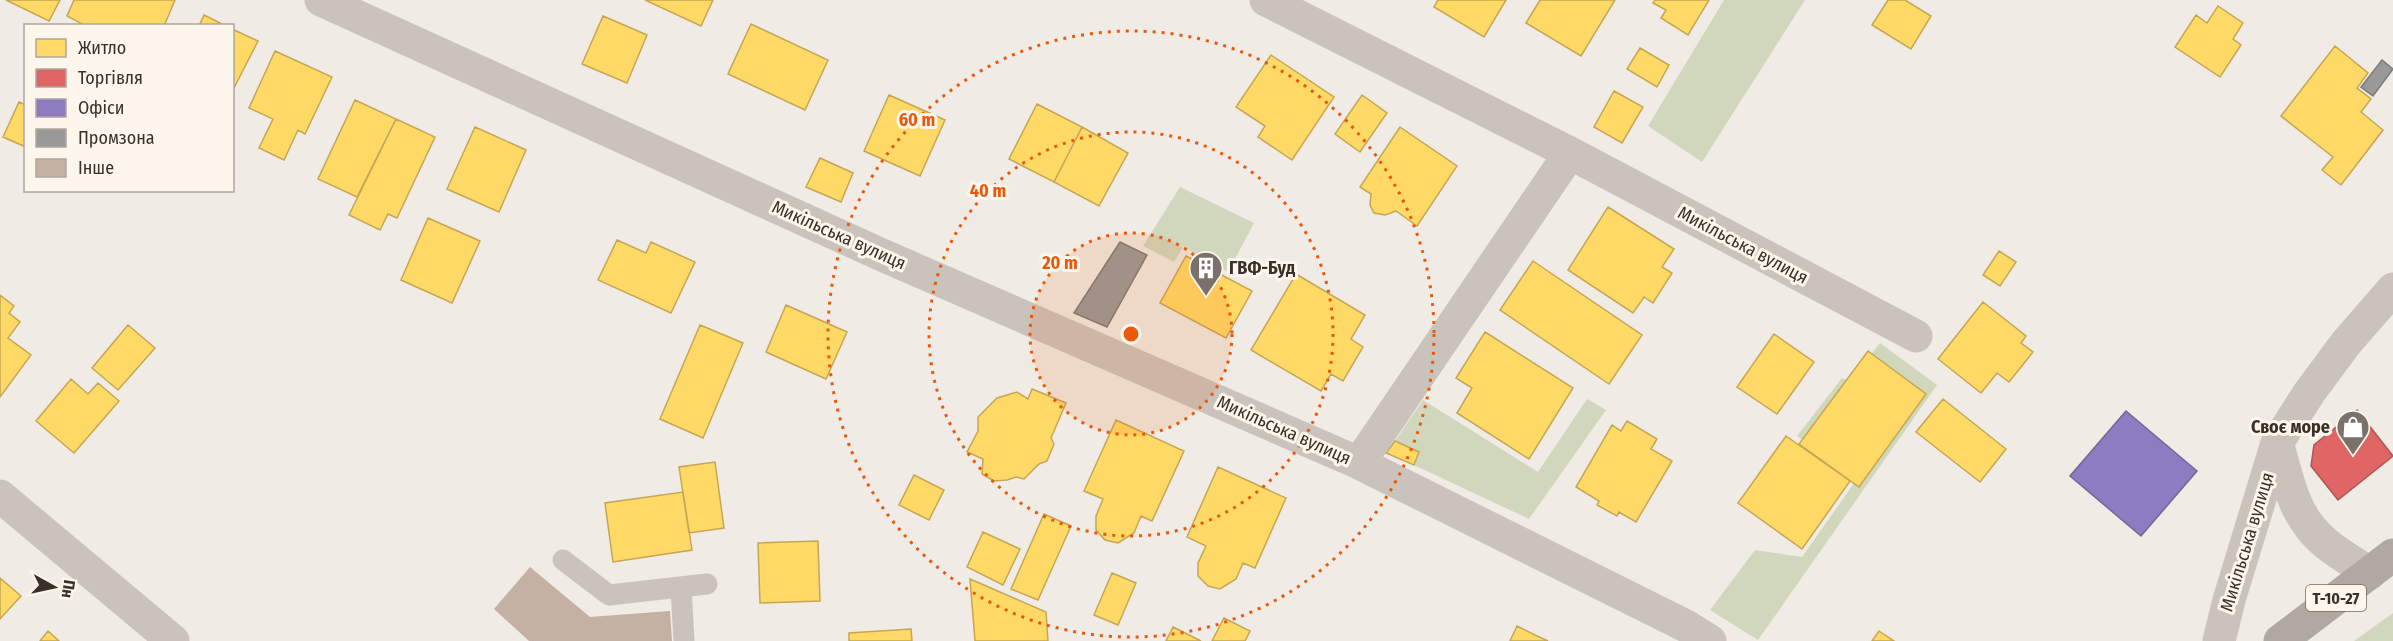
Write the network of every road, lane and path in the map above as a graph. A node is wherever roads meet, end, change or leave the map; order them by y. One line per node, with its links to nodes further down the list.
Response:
1 (321, 0): 7 (street, Микільська вулиця)
2 (1266, 0): 3 (street, Микільська вулиця)
3 (1570, 153): 5 (street, Микільська вулиця); 7 (street, Микільська вулиця)
4 (2393, 290): 6 (street, Микільська вулиця)
5 (1916, 336)
6 (2277, 443): 10 (street, Микільська вулиця); 16 (street, Микільська вулиця)
7 (1359, 463): 15 (street, Микільська вулиця)
8 (0, 496): 13 (street)
9 (563, 560): 12 (lane)
10 (2381, 564): 17 (highway, Т-10-27)
11 (707, 584): 12 (lane)
12 (681, 587): 14 (lane)
13 (173, 641)
14 (684, 641)
15 (1710, 641)
16 (2219, 641)
17 (2280, 641)

